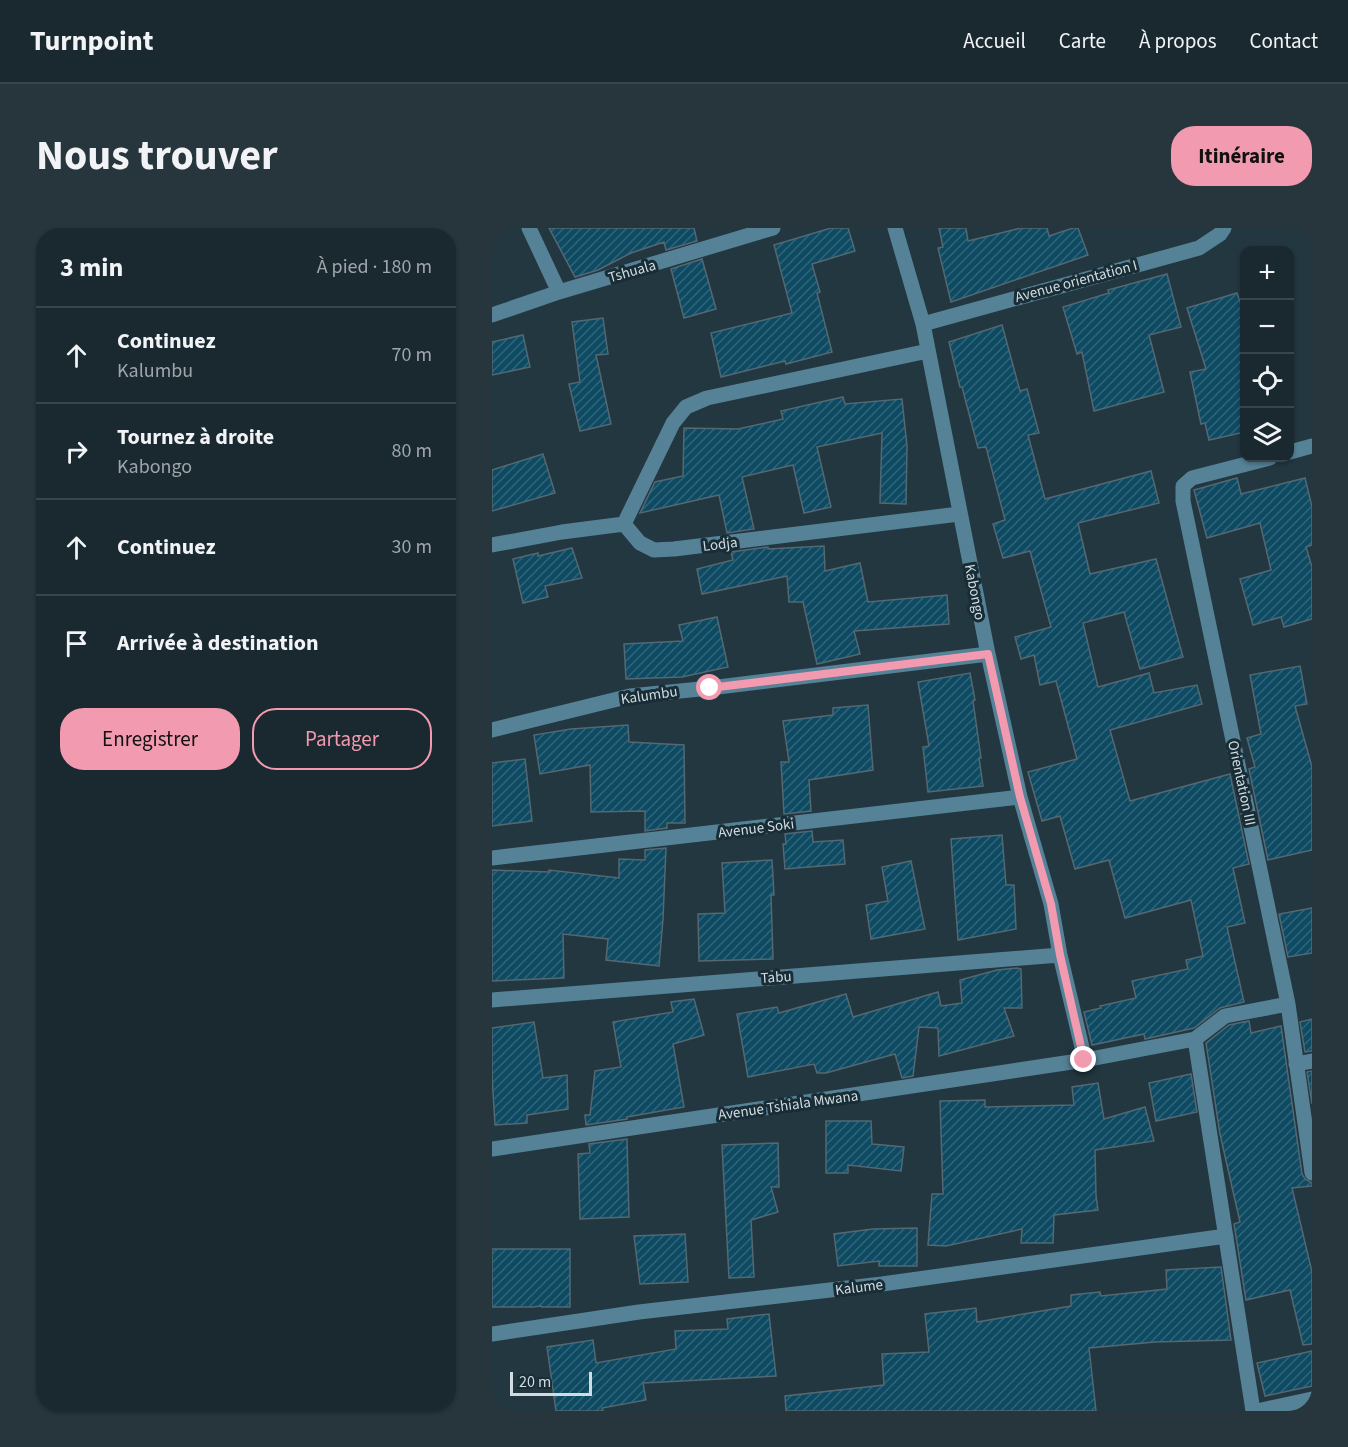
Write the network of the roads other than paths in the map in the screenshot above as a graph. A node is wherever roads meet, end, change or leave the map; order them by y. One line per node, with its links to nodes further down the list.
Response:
1 (529, 228): 5 (street)
2 (773, 228): 5 (street, Tshuala)
3 (895, 228): 7 (street, Kabongo)
4 (1224, 228): 7 (street, Avenue orientation I)
5 (558, 292): 6 (street, Tshuala)
6 (492, 315)
7 (923, 324): 8 (street, Kabongo)
8 (928, 351): 12 (street, Kabongo); 13 (street)
9 (1312, 447): 10 (street)
10 (1294, 451)
11 (1254, 462): 21 (street, Orientation III)
12 (959, 514): 13 (street, Lodja); 15 (street, Kabongo)
13 (624, 524): 14 (street)
14 (492, 545)
15 (988, 654): 16 (street, Kalumbu); 17 (street, Kabongo)
16 (492, 730)
17 (1020, 797): 18 (street, Avenue Soki); 19 (street, Kabongo)
18 (492, 858)
19 (1060, 955): 20 (street, Tabu); 23 (street, Kabongo)
20 (492, 999)
21 (1287, 1004): 22 (street); 25 (street, Orientation III)
22 (1195, 1039): 23 (street, Avenue Tshiala Mwana); 28 (street)
23 (1084, 1060): 26 (street, Avenue Tshiala Mwana)
24 (1312, 1061): 25 (street)
25 (1296, 1064): 27 (street, Orientation III)
26 (492, 1149)
27 (1312, 1173)
28 (1226, 1236): 29 (street, Kalume); 31 (street)
29 (492, 1334)
30 (1312, 1398): 31 (street)
31 (1255, 1411)

